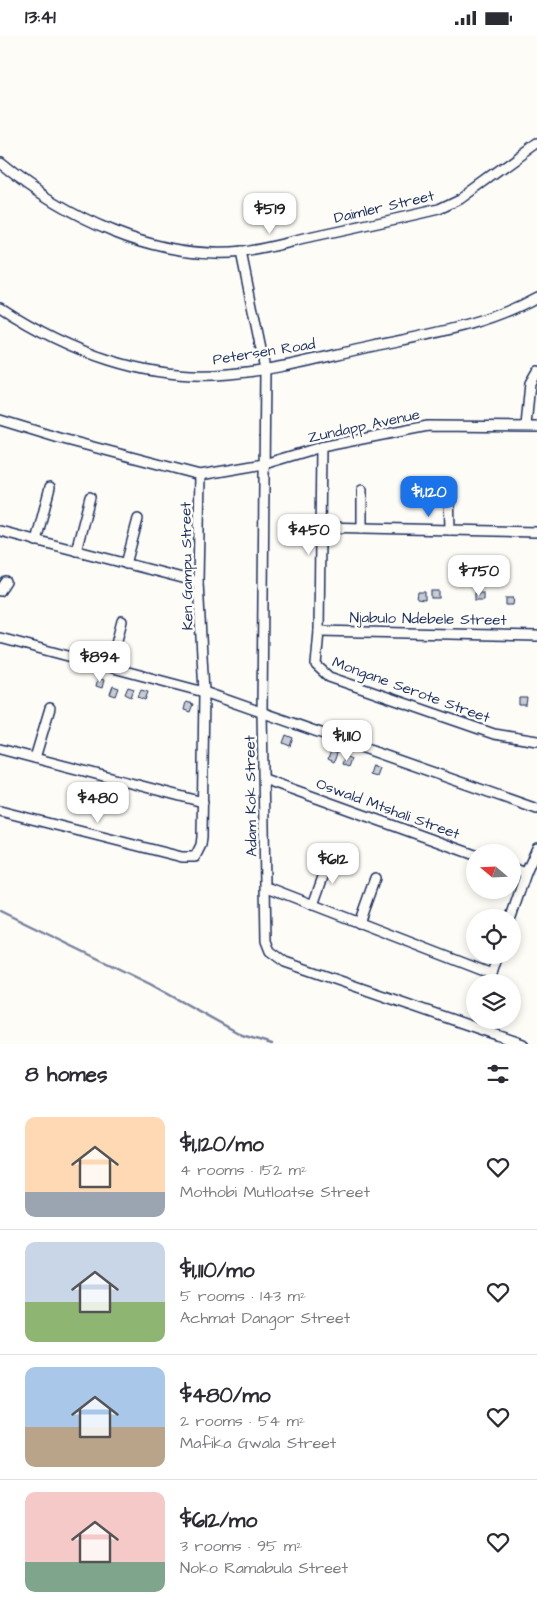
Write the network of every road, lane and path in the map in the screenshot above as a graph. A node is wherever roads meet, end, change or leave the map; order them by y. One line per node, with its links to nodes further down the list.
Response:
1 (537, 143): 3 (street, Daimler Street)
2 (0, 163): 3 (street, Daimler Street)
3 (242, 252): 6 (street, Adam Kok Street)
4 (537, 297): 6 (street, Petersen Road)
5 (0, 307): 6 (street, Petersen Road)
6 (265, 369): 12 (street, Adam Kok Street)
7 (537, 371): 9 (street)
8 (0, 420): 13 (street)
9 (526, 427): 10 (street, Zundapp Avenue); 11 (street, Zundapp Avenue)
10 (537, 427)
11 (320, 447): 12 (street, Zundapp Avenue); 19 (street, Mongane Serote Street)
12 (264, 464): 13 (street, Zundapp Avenue); 37 (street, Adam Kok Street)
13 (200, 475): 28 (street, Ken Gampu Street)
14 (50, 487): 24 (street)
15 (449, 487): 21 (street)
16 (362, 490): 20 (street)
17 (90, 497): 25 (street)
18 (138, 519): 26 (street)
19 (321, 527): 20 (street); 31 (street, Mongane Serote Street)
20 (362, 528): 21 (street)
21 (450, 530): 23 (street)
22 (0, 531): 24 (street)
23 (537, 532)
24 (36, 541): 25 (street)
25 (76, 551): 26 (street)
26 (126, 564): 28 (street)
27 (6, 582): 29 (street)
28 (198, 582): 35 (street, Ken Gampu Street)
29 (0, 591)
30 (122, 621): 34 (street)
31 (319, 631): 32 (street, Njabulo Ndebele Street); 38 (street, Mongane Serote Street)
32 (537, 635)
33 (0, 638): 34 (street)
34 (110, 667): 35 (street)
35 (204, 692): 37 (street); 42 (street, Ken Gampu Street)
36 (50, 708): 40 (street)
37 (262, 712): 41 (street, Adam Kok Street); 43 (street)
38 (537, 741)
39 (0, 749): 40 (street)
40 (35, 758): 42 (street)
41 (264, 779): 46 (street, Oswald Mtshali Street); 51 (street, Adam Kok Street)
42 (203, 802): 44 (street, Ken Gampu Street)
43 (537, 809)
44 (0, 811)
45 (537, 848): 49 (street)
46 (466, 852)
47 (330, 857): 52 (street)
48 (521, 871): 49 (street)
49 (526, 873): 53 (street)
50 (375, 878): 54 (street)
51 (266, 887): 52 (street); 56 (street, Adam Kok Street)
52 (312, 905): 54 (street)
53 (514, 909)
54 (359, 923): 55 (street)
55 (481, 974)
56 (466, 1020)
57 (490, 1029): 58 (street, Adam Kok Street)
58 (523, 1044)

